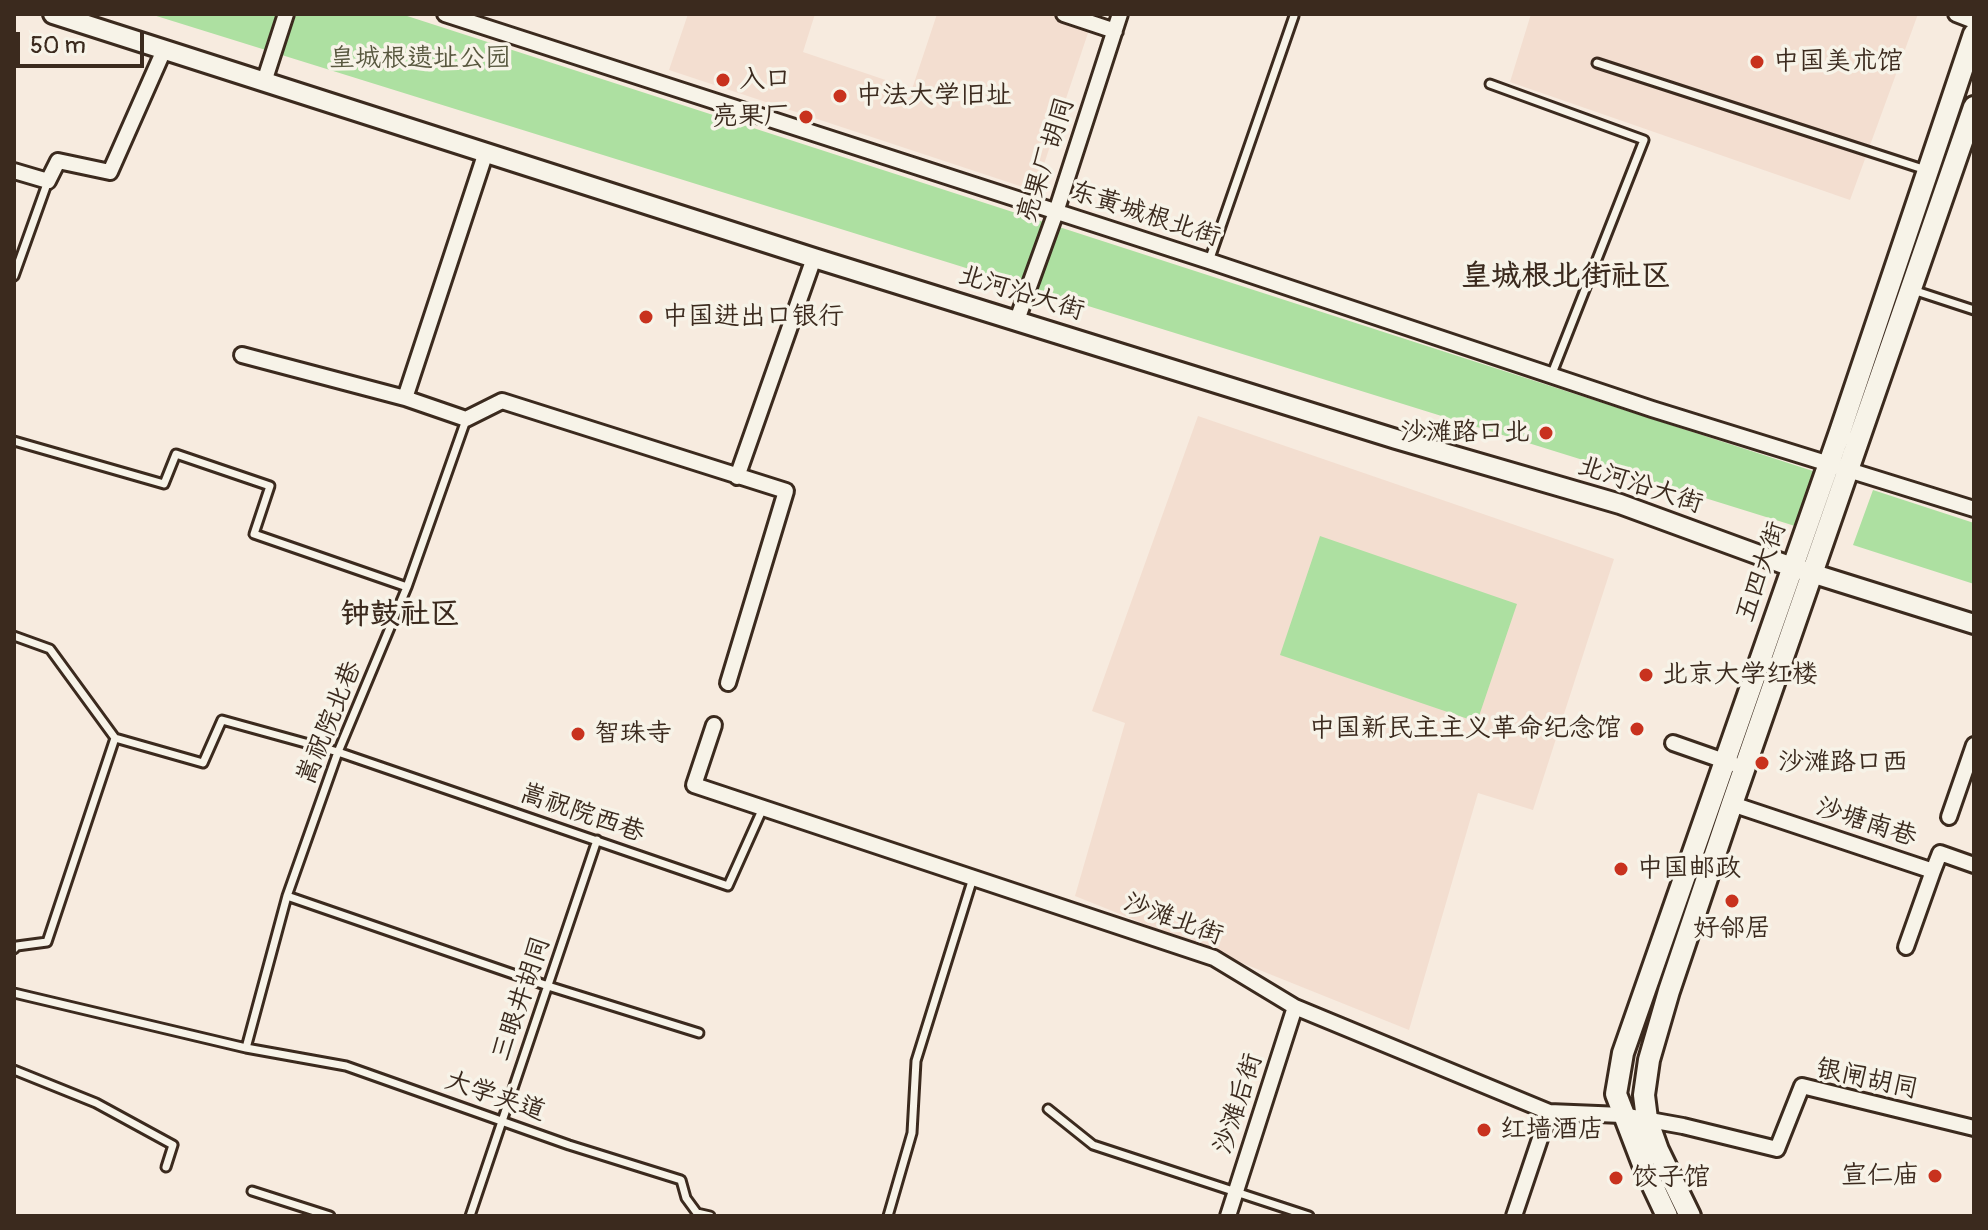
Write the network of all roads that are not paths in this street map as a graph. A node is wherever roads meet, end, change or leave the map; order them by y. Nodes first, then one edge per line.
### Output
1 (53, 14) edge
2 (286, 14) edge
3 (445, 14) edge
4 (1064, 14) edge
5 (1120, 14) edge
6 (1956, 14) edge
7 (1294, 16) edge
8 (1974, 21) edge
9 (1115, 31) junction
10 (1974, 34) edge
11 (164, 50) junction
12 (1597, 63) dead end
13 (264, 82) junction
14 (1490, 84) dead end
15 (1974, 107) edge
16 (486, 152) junction
17 (14, 171) edge
18 (1928, 171) junction
19 (48, 181) junction
20 (1056, 212) junction
21 (814, 258) junction
22 (1209, 261) junction
23 (14, 276) edge
24 (1911, 289) junction
25 (1974, 310) edge
26 (1017, 320) junction
27 (242, 355) dead end
28 (1551, 376) junction
29 (405, 398) junction
30 (466, 419) junction
31 (14, 441) edge
32 (1839, 465) junction
33 (737, 477) junction
34 (1974, 509) edge
35 (1792, 567) junction
36 (1813, 573) junction
37 (407, 587) junction
38 (1974, 624) edge
39 (14, 636) edge
40 (728, 683) dead end
41 (714, 725) dead end
42 (115, 738) junction
43 (1673, 743) dead end
44 (1974, 745) edge
45 (338, 752) junction
46 (1724, 761) junction
47 (1745, 768) junction
48 (1732, 804) junction
49 (764, 806) junction
50 (1949, 817) dead end
51 (597, 840) junction
52 (1974, 865) edge
53 (1933, 871) junction
54 (973, 877) junction
55 (287, 896) junction
56 (15, 947) edge
57 (1906, 947) dead end
58 (548, 986) junction
59 (14, 993) edge
60 (1295, 1007) junction
61 (699, 1033) dead end
62 (246, 1048) junction
63 (14, 1070) edge
64 (1048, 1109) dead end
65 (1549, 1112) junction
66 (1622, 1115) junction
67 (1647, 1119) junction
68 (501, 1121) junction
69 (1974, 1128) edge
70 (166, 1167) dead end
71 (1236, 1190) junction
72 (252, 1191) dead end
73 (330, 1216) edge
74 (470, 1216) edge
75 (710, 1216) edge
76 (888, 1216) edge
77 (1228, 1216) edge
78 (1309, 1216) edge
79 (1514, 1216) edge
80 (1667, 1216) edge
81 (1690, 1216) edge

1 - 11 main road, 北河沿大街
2 - 13 street
3 - 20 street, 东黄城根北街
4 - 9 street
5 - 9 street, 亮果厂胡同
6 - 8 street
7 - 22 lane
9 - 20 street, 亮果厂胡同
10 - 18 main road, 五四大街
11 - 13 main road, 北河沿大街
11 - 19 street
12 - 18 lane
13 - 16 main road, 北河沿大街
14 - 28 lane
15 - 24 main road, 五四大街
16 - 21 main road, 北河沿大街
16 - 29 street
17 - 19 street
18 - 32 main road, 五四大街
19 - 23 lane
20 - 22 street, 东黄城根北街
20 - 26 street, 亮果厂胡同
21 - 26 main road, 北河沿大街
21 - 33 street
22 - 28 street, 东黄城根北街
24 - 25 lane
24 - 32 main road, 五四大街
26 - 35 main road, 北河沿大街
27 - 29 street
28 - 32 street, 东黄城根北街
29 - 30 street
30 - 33 street
30 - 37 lane, 嵩祝院北巷
31 - 37 lane
32 - 34 street, 东黄城根北街
32 - 35 main road, 五四大街
32 - 36 main road, 五四大街
33 - 40 street
35 - 36 main road, 北河沿大街
35 - 46 main road, 五四大街
36 - 38 main road, 北河沿大街
36 - 47 main road, 五四大街
37 - 45 lane, 嵩祝院北巷
39 - 42 lane
41 - 49 street, 沙滩北街
42 - 45 lane, 嵩祝院西巷
42 - 56 lane
43 - 46 street
44 - 50 street
45 - 51 lane, 嵩祝院西巷
45 - 55 lane, 嵩祝院北巷
46 - 47 street
46 - 66 main road, 五四大街
47 - 48 main road, 五四大街
48 - 53 street, 沙塘南巷
48 - 67 main road, 五四大街
49 - 51 lane, 嵩祝院西巷
49 - 54 street, 沙滩北街
51 - 58 lane, 三眼井胡同
52 - 53 street, 沙塘南巷
53 - 57 street
54 - 60 street, 沙滩北街
54 - 76 lane
55 - 58 lane
55 - 62 lane, 嵩祝院北巷
58 - 61 lane
58 - 68 lane, 三眼井胡同
59 - 62 lane, 大学夹道
60 - 65 street, 沙滩北街
60 - 71 street, 沙滩后街
62 - 68 lane, 大学夹道
63 - 70 lane
64 - 71 lane
65 - 66 street, 沙滩北街
65 - 79 street
66 - 67 street, 沙滩北街
66 - 80 main road, 五四大街
67 - 69 street, 银闸胡同
67 - 81 main road, 五四大街
68 - 74 lane, 三眼井胡同
68 - 75 lane, 大学夹道
71 - 77 street, 沙滩后街
71 - 78 lane
72 - 73 lane

